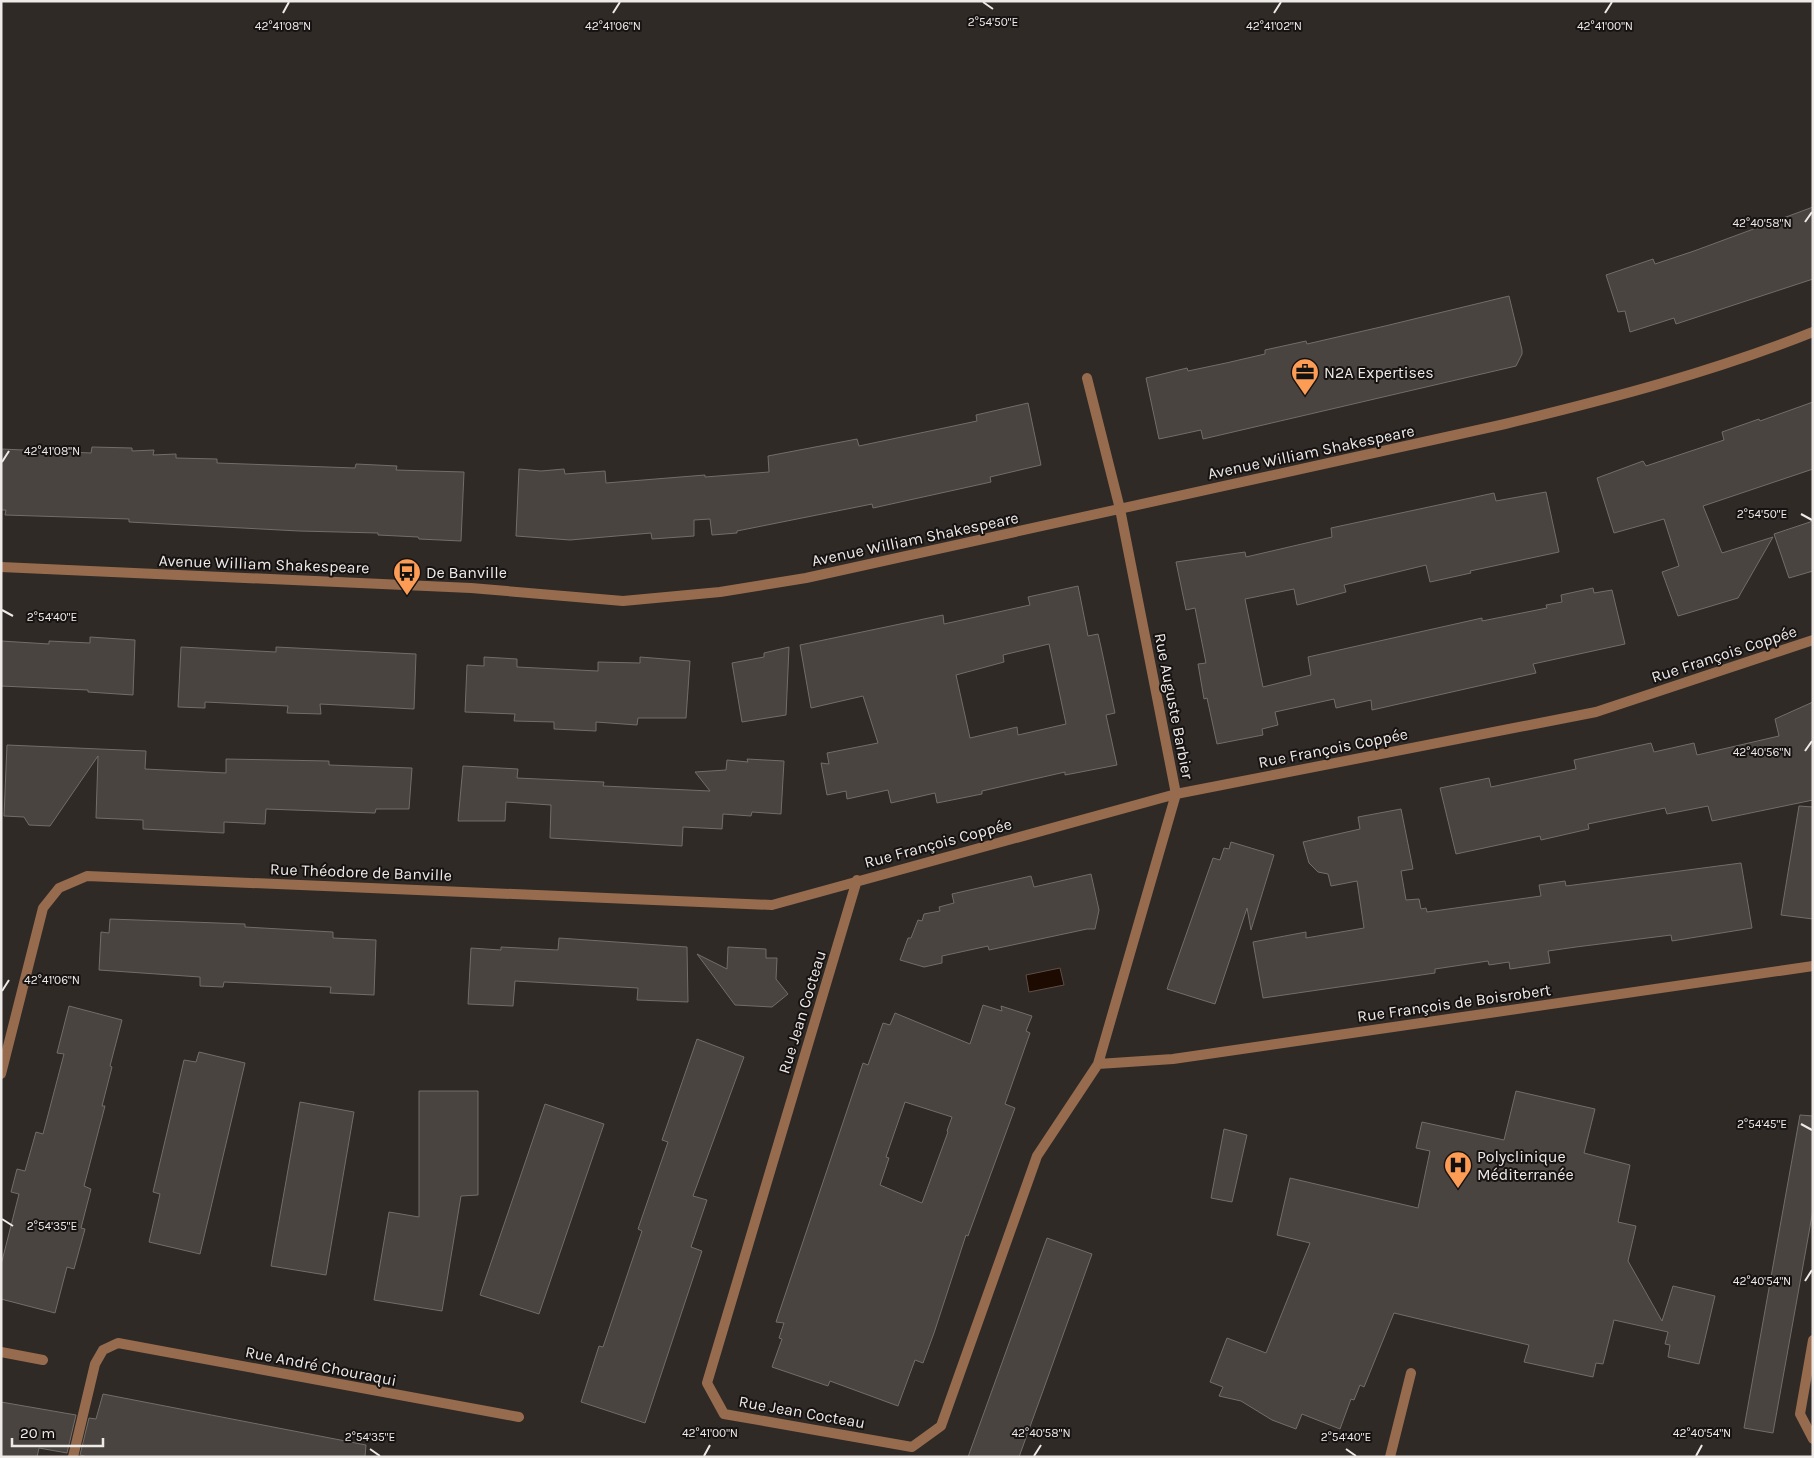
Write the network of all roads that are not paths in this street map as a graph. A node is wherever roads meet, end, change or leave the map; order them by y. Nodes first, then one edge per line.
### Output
1 (1813, 332) edge
2 (1088, 378) dead end
3 (1120, 509) junction
4 (1, 567) edge
5 (1813, 640) edge
6 (1176, 794) junction
7 (857, 880) junction
8 (1813, 966) edge
9 (1098, 1064) junction
10 (1, 1074) edge
11 (1813, 1340) edge
12 (1, 1352) edge
13 (43, 1360) dead end
14 (1411, 1373) dead end
15 (519, 1416) dead end
16 (1813, 1439) edge
17 (73, 1457) edge
18 (1390, 1457) edge

1 - 3 street, Avenue William Shakespeare
2 - 3 street, Rue Auguste Barbier
3 - 4 street, Avenue William Shakespeare
3 - 6 street, Rue Auguste Barbier
5 - 6 street, Rue François Coppée
6 - 7 street, Rue François Coppée
6 - 9 street, Rue Auguste Barbier
7 - 9 street, Rue Jean Cocteau
7 - 10 street, Rue Théodore de Banville
8 - 9 street, Rue François de Boisrobert
11 - 16 street
12 - 13 street
14 - 18 street
15 - 17 street, Rue André Chouraqui

